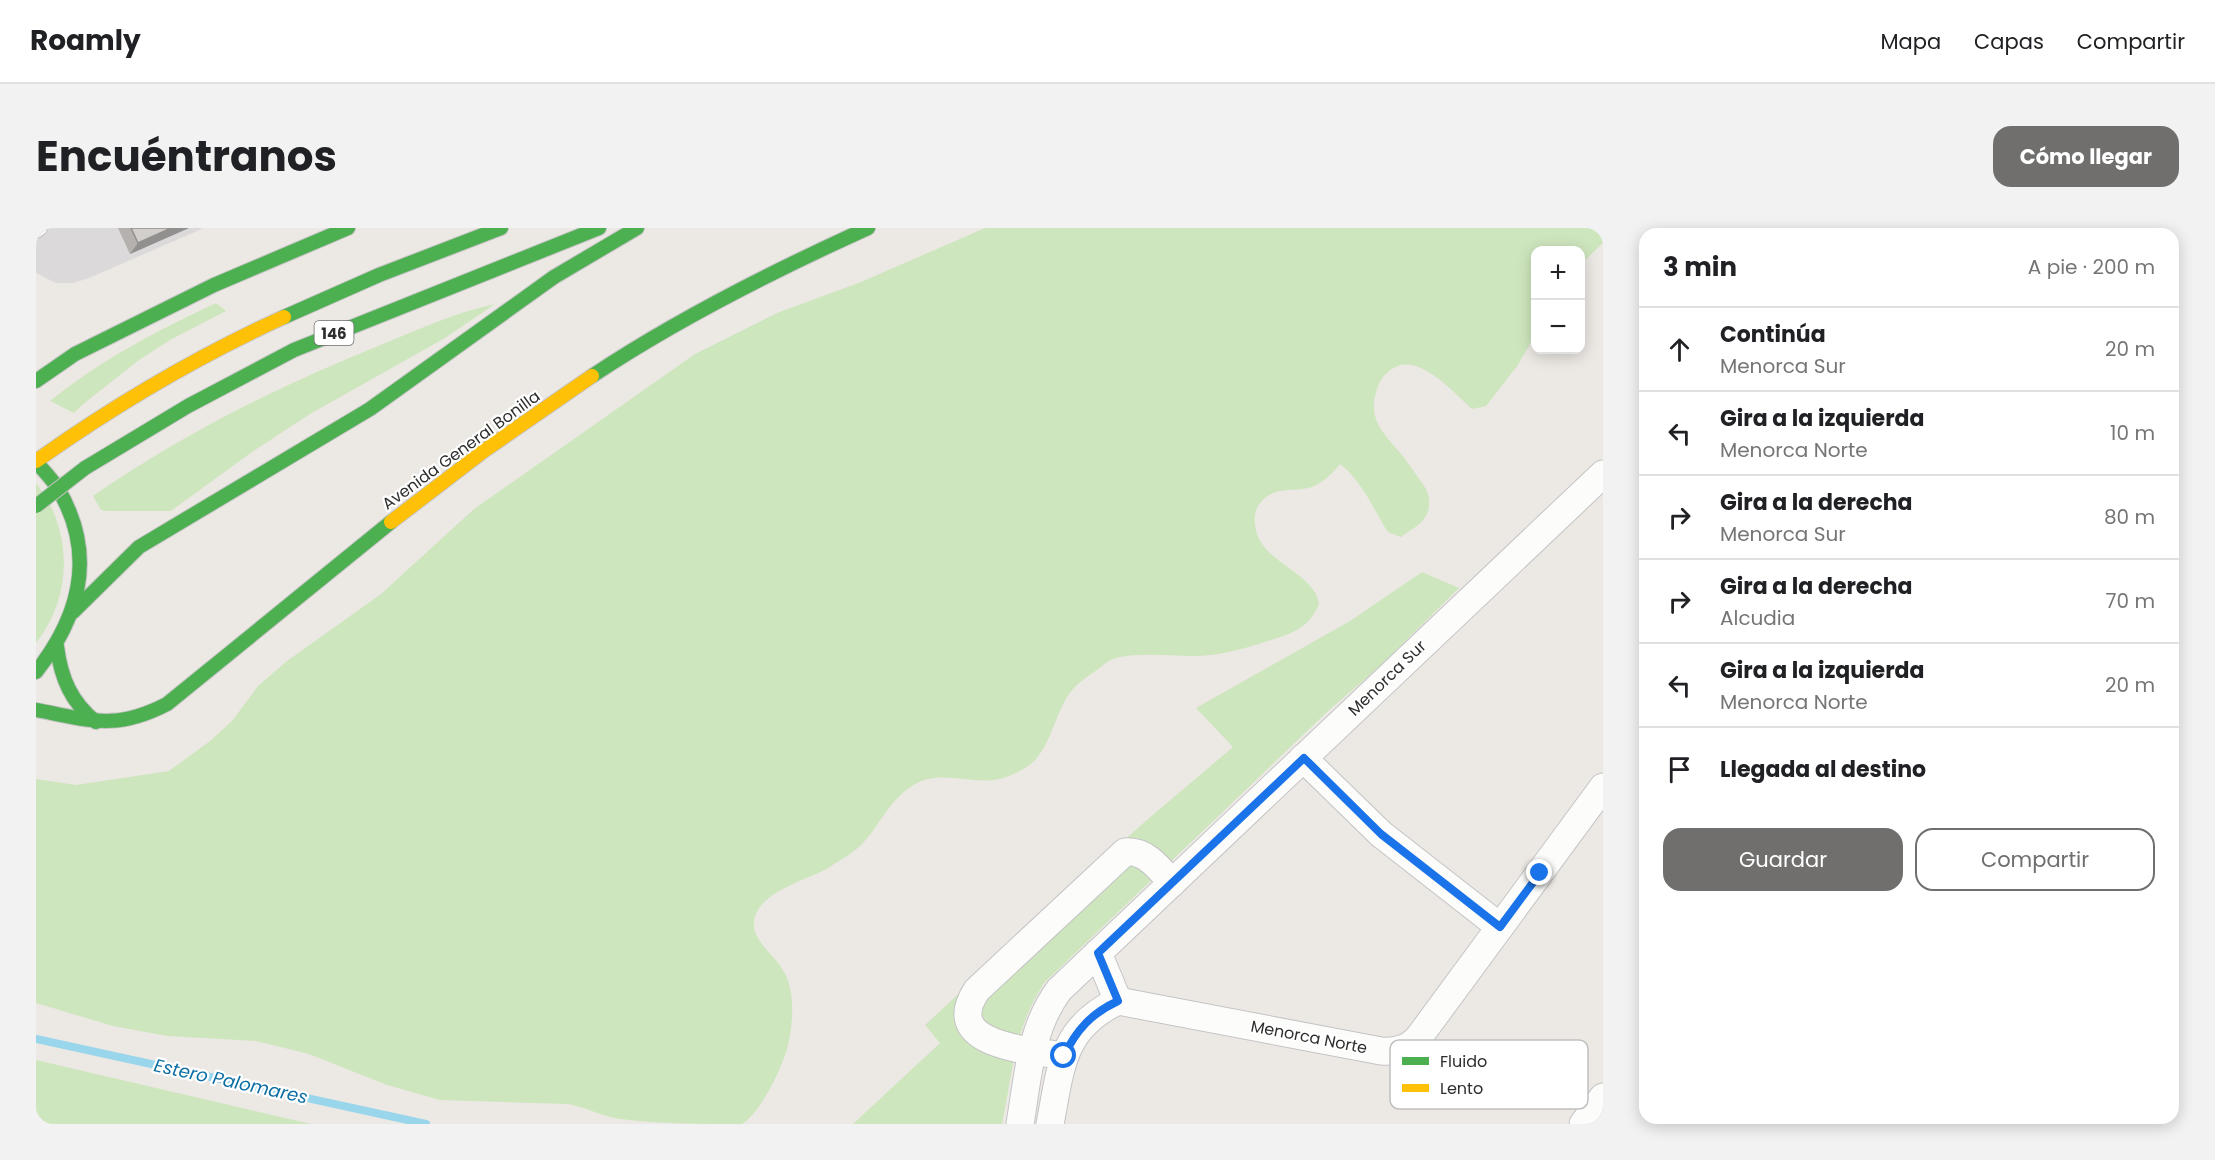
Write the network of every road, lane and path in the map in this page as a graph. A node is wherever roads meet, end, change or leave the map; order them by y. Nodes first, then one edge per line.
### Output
1 (40, 228) edge
2 (348, 228) edge
3 (501, 228) edge
4 (598, 228) edge
5 (637, 228) edge
6 (868, 228) edge
7 (36, 231) edge
8 (75, 354) junction
9 (36, 364) edge
10 (36, 381) edge
11 (38, 464) edge
12 (1603, 474) edge
13 (36, 506) edge
14 (73, 612) junction
15 (57, 646) junction
16 (36, 672) edge
17 (36, 710) edge
18 (96, 722) junction
19 (1304, 758) junction
20 (1603, 787) edge
21 (1172, 883) junction
22 (1500, 927) junction
23 (1098, 953) junction
24 (1118, 1001) junction
25 (1416, 1040) edge
26 (1032, 1051) junction
27 (1390, 1051) edge
28 (1064, 1056) junction
29 (1603, 1097) edge
30 (1020, 1124) edge
31 (1050, 1124) edge
32 (1583, 1124) edge

1 - 7 lane
2 - 8 main road
3 - 11 main road, 146
4 - 13 main road, 146, bridge
5 - 14 main road
6 - 18 main road, Avenida General Bonilla
8 - 9 main road
8 - 10 main road
11 - 14 main road
12 - 19 street, Menorca Sur
14 - 15 main road
15 - 16 main road
15 - 18 main road
17 - 18 main road, Avenida General Bonilla
19 - 21 street, Menorca Sur
19 - 22 street
20 - 22 street, Menorca Norte
21 - 23 street, Menorca Sur
21 - 26 street
22 - 25 street, Menorca Norte
23 - 24 street
23 - 26 street, Menorca Sur
24 - 27 street, Menorca Norte
24 - 28 street
26 - 28 street
26 - 30 street, Menorca Sur
28 - 31 street
29 - 32 street

